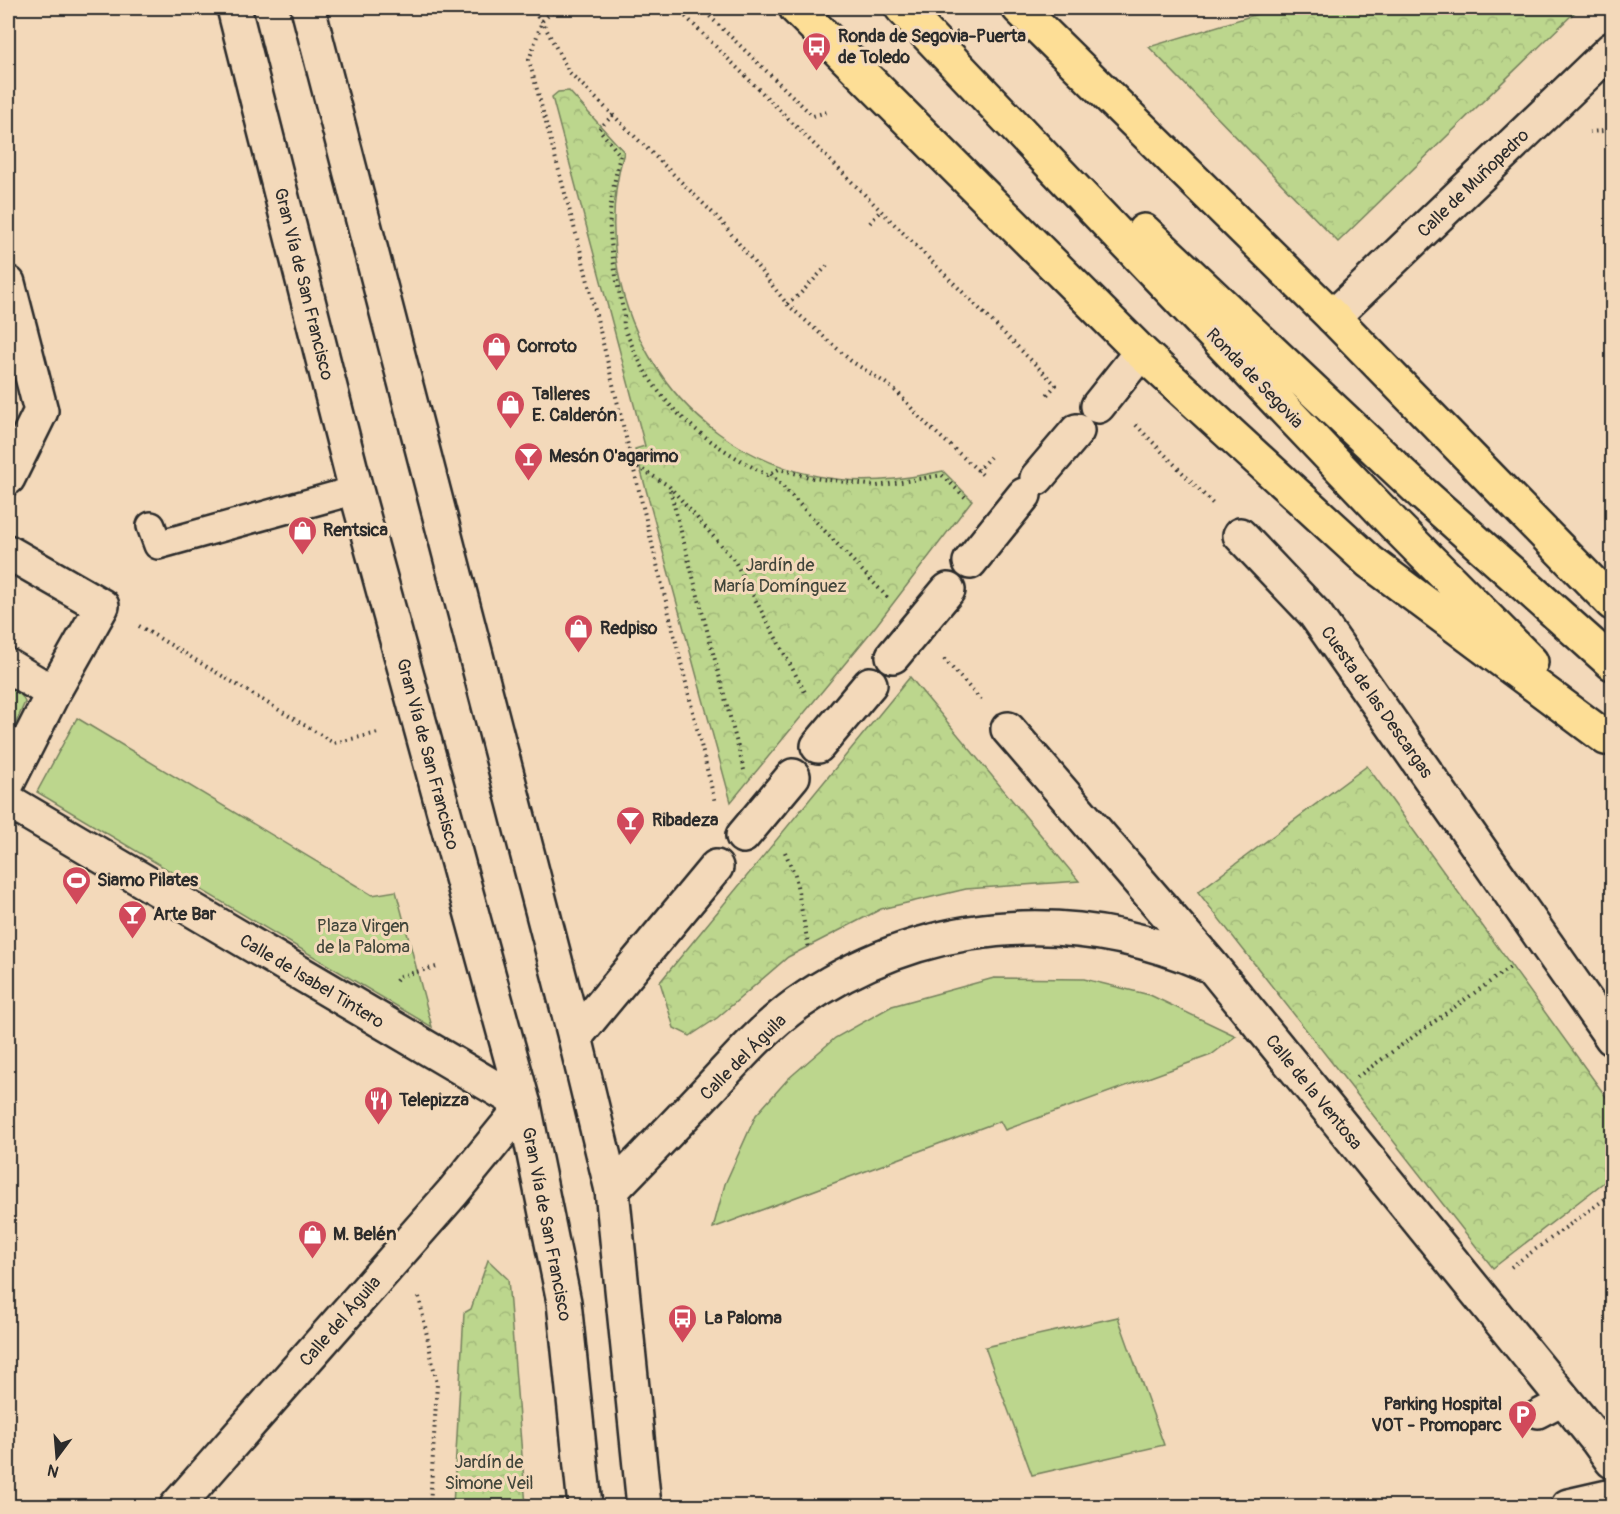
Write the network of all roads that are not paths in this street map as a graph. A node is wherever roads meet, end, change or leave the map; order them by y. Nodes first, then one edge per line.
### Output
1 (234, 8) edge
2 (308, 8) edge
3 (796, 8) edge
4 (904, 8) edge
5 (1019, 8) edge
6 (1612, 49) edge
7 (8, 283) edge
8 (1333, 317) junction
9 (1141, 352) junction
10 (1102, 401) road end
11 (1077, 431) dead end
12 (8, 477) edge
13 (356, 490) junction
14 (152, 526) dead end
15 (1240, 535) road end
16 (8, 552) edge
17 (970, 562) dead end
18 (948, 590) dead end
19 (1612, 603) edge
20 (893, 656) dead end
21 (1612, 663) edge
22 (8, 666) edge
23 (870, 684) dead end
24 (53, 693) junction
25 (1008, 729) dead end
26 (823, 740) road end
27 (1609, 741) edge
28 (793, 776) dead end
29 (8, 782) edge
30 (8, 801) edge
31 (750, 827) road end
32 (716, 867) dead end
33 (1211, 966) junction
34 (575, 1037) junction
35 (1612, 1038) edge
36 (524, 1105) junction
37 (612, 1190) junction
38 (1607, 1443) edge
39 (1612, 1496) edge
40 (177, 1506) edge
41 (585, 1506) edge
42 (644, 1506) edge
43 (1568, 1506) edge

1 - 13 street, Gran Vía de San Francisco
2 - 34 street
3 - 9 main road
4 - 21 main road, Ronda de Segovia
4 - 27 main road, Ronda de Segovia
5 - 8 main road
6 - 8 street, Calle de Muñopedro
7 - 12 street
8 - 19 main road
9 - 10 street
9 - 27 main road
11 - 17 street
13 - 14 lane
13 - 36 street, Gran Vía de San Francisco
15 - 35 street, Cuesta de las Descargas
16 - 24 street
18 - 20 street
22 - 24 street
23 - 26 street
24 - 29 street
25 - 33 street, Calle de la Ventosa
28 - 31 street
30 - 36 street, Calle de Isabel Tintero
32 - 34 street
33 - 37 street, Calle del Águila
33 - 38 street, Calle de la Ventosa
34 - 37 street
36 - 40 street, Calle del Águila
36 - 41 street, Gran Vía de San Francisco
37 - 42 street
39 - 43 street

